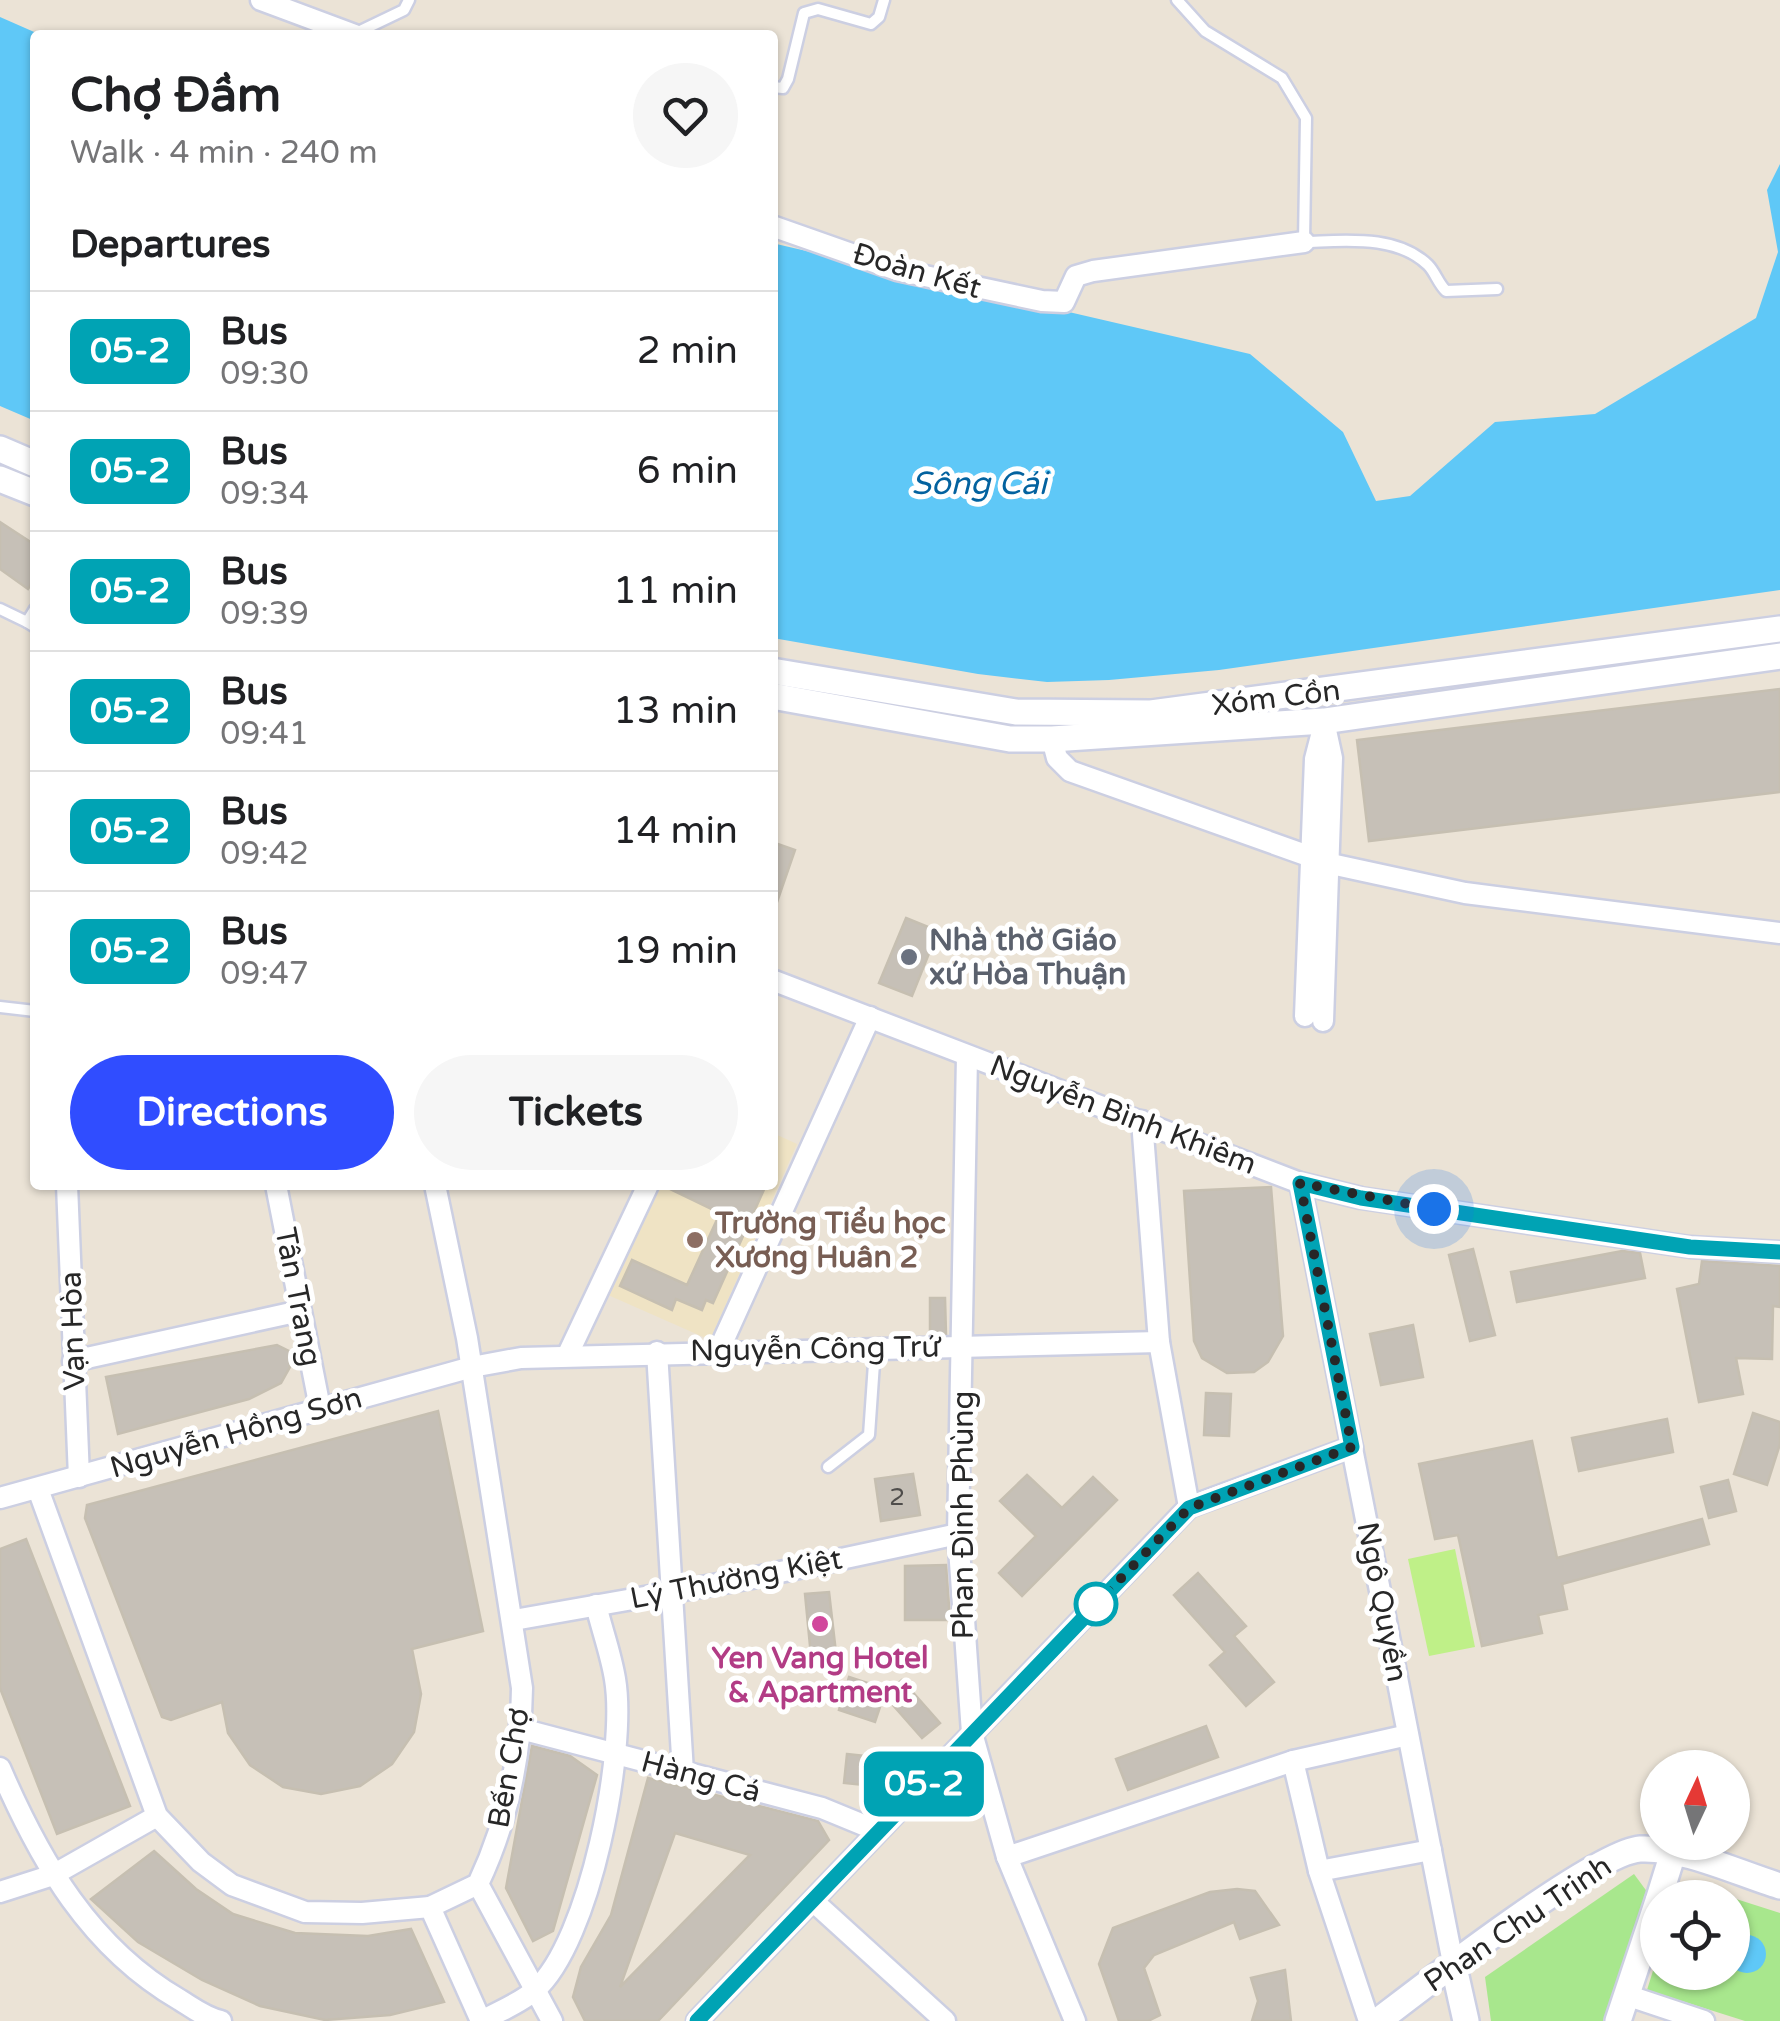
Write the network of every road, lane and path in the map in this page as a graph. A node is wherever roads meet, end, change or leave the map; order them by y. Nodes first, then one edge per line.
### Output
1 (261, 0) edge
2 (409, 0) edge
3 (884, 0) edge
4 (1177, 0) edge
5 (344, 30) edge
6 (363, 30) edge
7 (778, 88) edge
8 (778, 228) edge
9 (1304, 242) junction
10 (1497, 290) dead end
11 (0, 450) edge
12 (30, 462) edge
13 (0, 479) edge
14 (30, 491) edge
15 (0, 609) edge
16 (30, 624) edge
17 (1780, 630) edge
18 (1780, 656) edge
19 (778, 672) edge
20 (1322, 692) junction
21 (778, 697) edge
22 (1324, 721) junction
23 (1052, 739) junction
24 (1321, 862) junction
25 (1780, 933) edge
26 (778, 982) edge
27 (0, 1007) edge
28 (30, 1010) edge
29 (870, 1017) junction
30 (1314, 1019) dead end
31 (967, 1056) junction
32 (1142, 1121) junction
33 (1300, 1183) junction
34 (68, 1190) edge
35 (277, 1190) edge
36 (436, 1190) edge
37 (646, 1190) edge
38 (1780, 1252) edge
39 (300, 1311) junction
40 (1159, 1342) junction
41 (963, 1346) junction
42 (875, 1348) junction
43 (718, 1350) junction
44 (657, 1352) junction
45 (568, 1354) junction
46 (74, 1361) junction
47 (472, 1366) junction
48 (320, 1408) junction
49 (1352, 1447) junction
50 (828, 1467) dead end
51 (79, 1478) junction
52 (38, 1489) junction
53 (0, 1498) edge
54 (1189, 1508) junction
55 (958, 1534) junction
56 (672, 1592) junction
57 (596, 1605) junction
58 (514, 1620) junction
59 (521, 1729) junction
60 (972, 1733) junction
61 (1408, 1735) junction
62 (618, 1755) junction
63 (1294, 1761) junction
64 (0, 1768) edge
65 (683, 1772) junction
66 (157, 1816) junction
67 (878, 1832) junction
68 (1640, 1849) edge
69 (1431, 1850) junction
70 (1007, 1857) junction
71 (1696, 1860) edge
72 (1319, 1872) junction
73 (53, 1874) junction
74 (478, 1884) junction
75 (1780, 1886) edge
76 (0, 1892) edge
77 (813, 1901) junction
78 (430, 1907) junction
79 (1640, 1954) edge
80 (1453, 1963) junction
81 (535, 1990) junction
82 (1626, 1996) junction
83 (216, 2021) edge
84 (482, 2021) edge
85 (552, 2021) edge
86 (697, 2021) edge
87 (945, 2021) edge
88 (1075, 2021) edge
89 (1370, 2021) edge
90 (1378, 2021) edge
91 (1466, 2021) edge
92 (1618, 2021) edge
93 (1704, 2021) edge

1 - 5 street
2 - 6 lane
3 - 7 lane
4 - 9 lane
8 - 9 street, Đoàn Kết
9 - 10 lane
11 - 12 street
13 - 14 street
15 - 16 lane
17 - 20 street, Xóm Cồn
18 - 22 street, Xóm Cồn
19 - 20 street, Xóm Cồn
20 - 22 street
21 - 23 street, Xóm Cồn
22 - 23 street, Xóm Cồn
22 - 24 street
23 - 24 street
24 - 25 street
24 - 30 street
26 - 29 street, Nguyễn Bình Khiêm
27 - 28 lane
29 - 31 street, Nguyễn Bình Khiêm
29 - 43 street
31 - 32 street, Nguyễn Bình Khiêm
31 - 41 street, Phan Đình Phùng
32 - 33 street, Nguyễn Bình Khiêm
32 - 40 street
33 - 38 street, Nguyễn Bình Khiêm
33 - 49 street, Ngô Quyền
34 - 46 street, Vạn Hòa
35 - 39 street, Tân Trang
36 - 47 street, Bến Chợ
37 - 45 street
39 - 46 street
39 - 48 street, Tân Trang
40 - 41 street, Nguyễn Công Trứ
40 - 54 street
41 - 42 street, Nguyễn Công Trứ
41 - 55 street, Phan Đình Phùng
42 - 43 street, Nguyễn Công Trứ
42 - 50 lane
43 - 44 street, Nguyễn Công Trứ
44 - 45 street, Nguyễn Công Trứ
44 - 56 street
45 - 47 street, Nguyễn Công Trứ
46 - 51 street, Vạn Hòa
47 - 48 street, Nguyễn Hồng Sơn
47 - 58 street, Bến Chợ
48 - 51 street, Nguyễn Hồng Sơn
49 - 54 street
49 - 61 street, Ngô Quyền
51 - 52 street, Nguyễn Hồng Sơn
52 - 53 street, Nguyễn Hồng Sơn
52 - 66 street
54 - 60 street
55 - 56 street, Lý Thường Kiệt
55 - 60 street, Phan Đình Phùng
56 - 57 street, Lý Thường Kiệt
56 - 65 street
57 - 58 street, Lý Thường Kiệt
57 - 62 street
58 - 59 street, Bến Chợ
59 - 62 street, Hàng Cá
59 - 74 street, Bến Chợ
60 - 67 street
60 - 70 street, Phan Đình Phùng
61 - 63 street
61 - 69 street, Ngô Quyền
62 - 65 street, Hàng Cá
62 - 81 street
63 - 70 street
63 - 72 street
64 - 73 street
65 - 67 street, Hàng Cá
66 - 73 street
66 - 78 street
67 - 77 street
68 - 80 street, Phan Chu Trinh
69 - 72 street
69 - 80 street, Ngô Quyền
70 - 88 street, Phan Đình Phùng
71 - 75 street, Phan Chu Trinh
72 - 89 street
73 - 76 street
73 - 83 street
74 - 78 street
74 - 81 street
77 - 86 street
77 - 87 street
78 - 84 street
79 - 82 street
80 - 90 street, Phan Chu Trinh
80 - 91 street, Ngô Quyền
81 - 84 street
81 - 85 street
82 - 92 street
82 - 93 street

